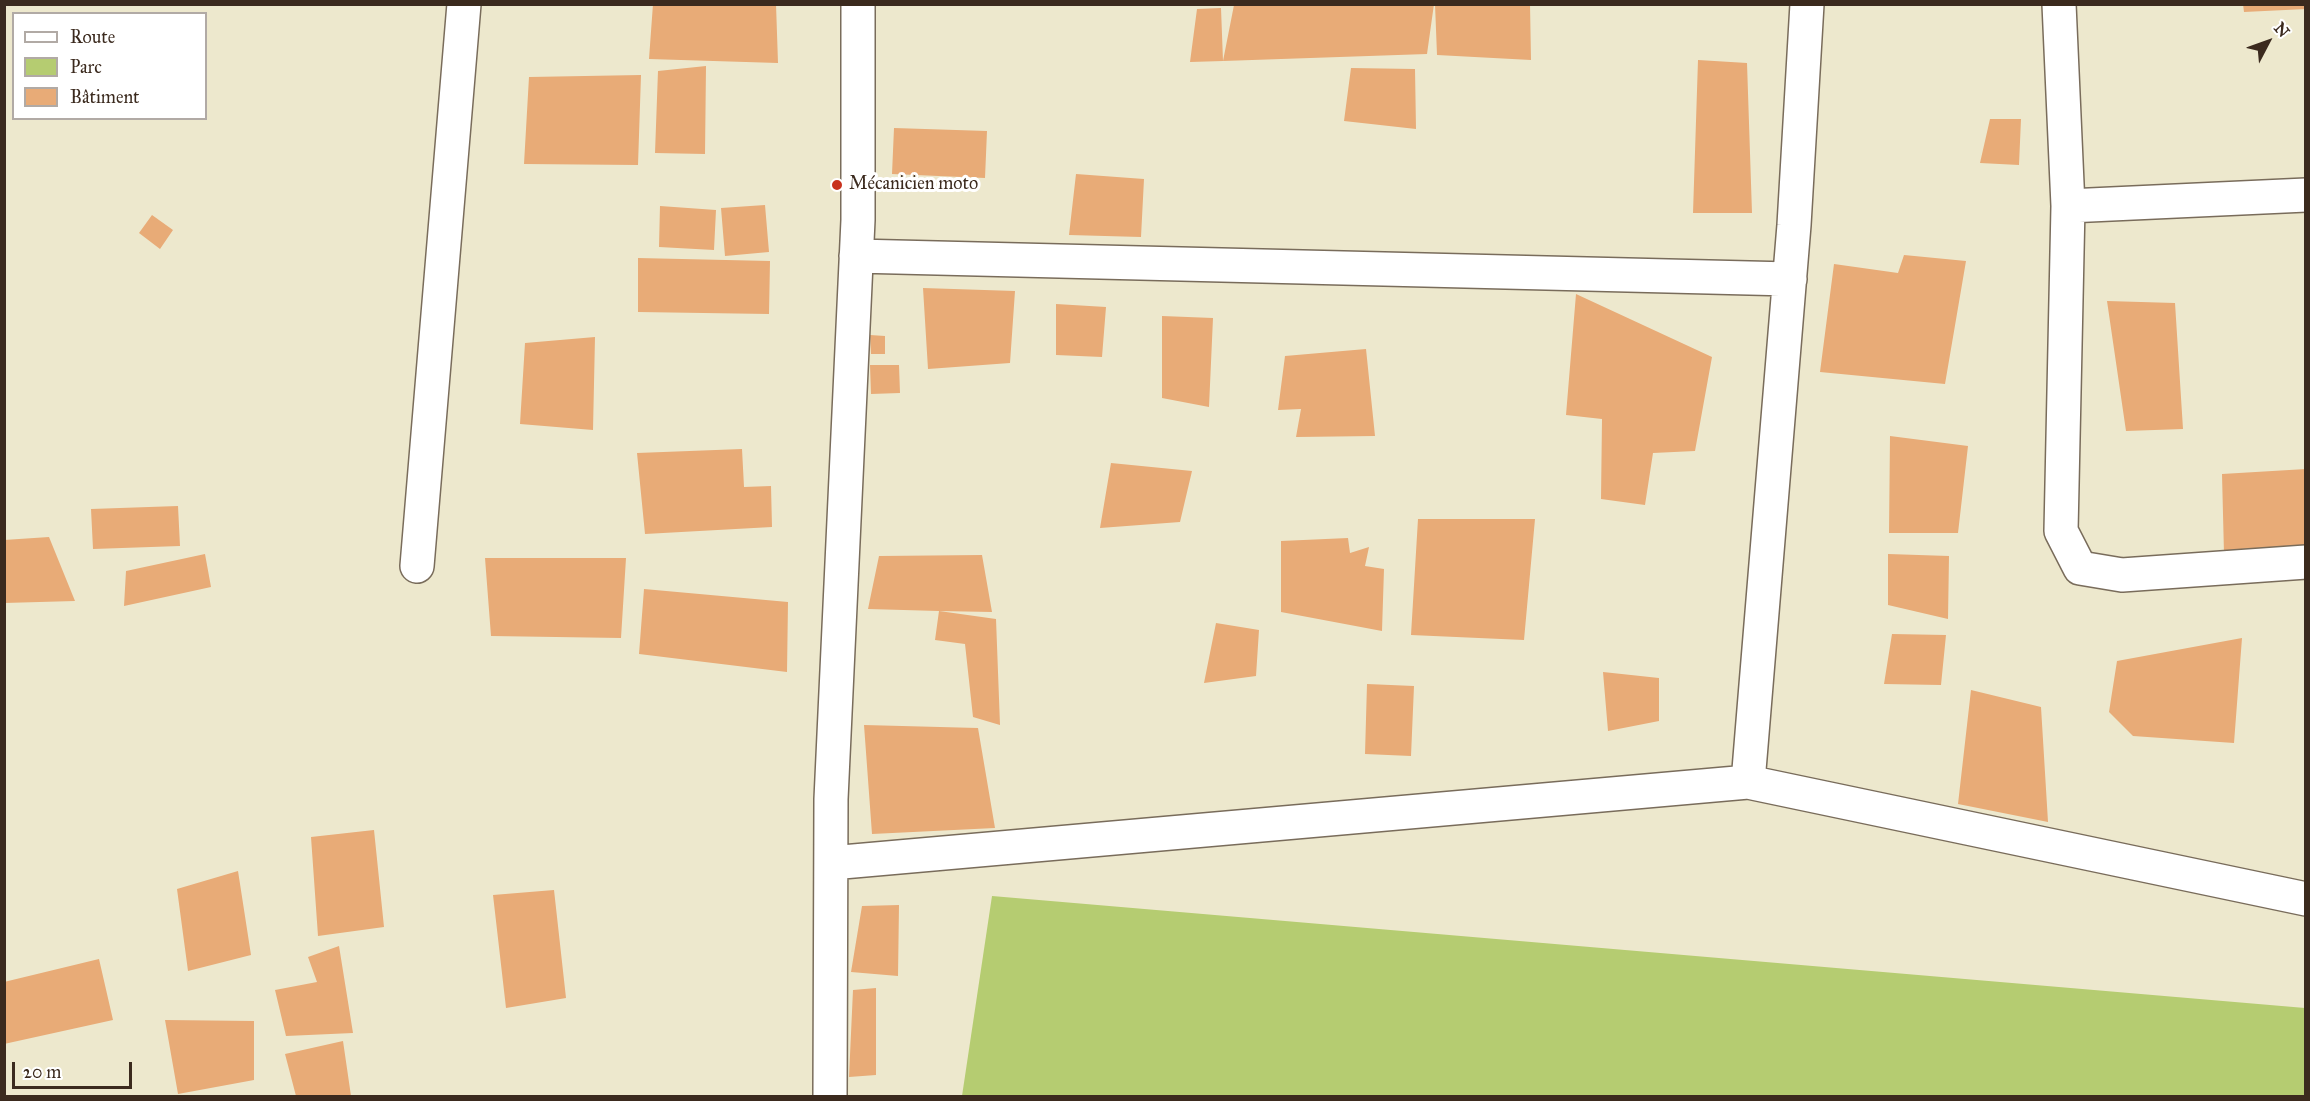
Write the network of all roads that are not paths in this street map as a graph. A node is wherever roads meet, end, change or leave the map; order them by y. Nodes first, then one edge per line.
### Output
1 (464, 4) edge
2 (858, 4) edge
3 (1807, 4) edge
4 (2059, 4) edge
5 (2306, 195) edge
6 (2068, 206) junction
7 (856, 256) junction
8 (1790, 279) junction
9 (2306, 562) edge
10 (417, 566) dead end
11 (1748, 782) junction
12 (831, 863) junction
13 (2306, 899) edge
14 (825, 1096) edge

1 - 10 street
2 - 7 street
3 - 8 street
4 - 6 street
5 - 6 street
6 - 9 street
7 - 8 street
7 - 12 street
8 - 11 street
11 - 12 street
11 - 13 street
12 - 14 street

